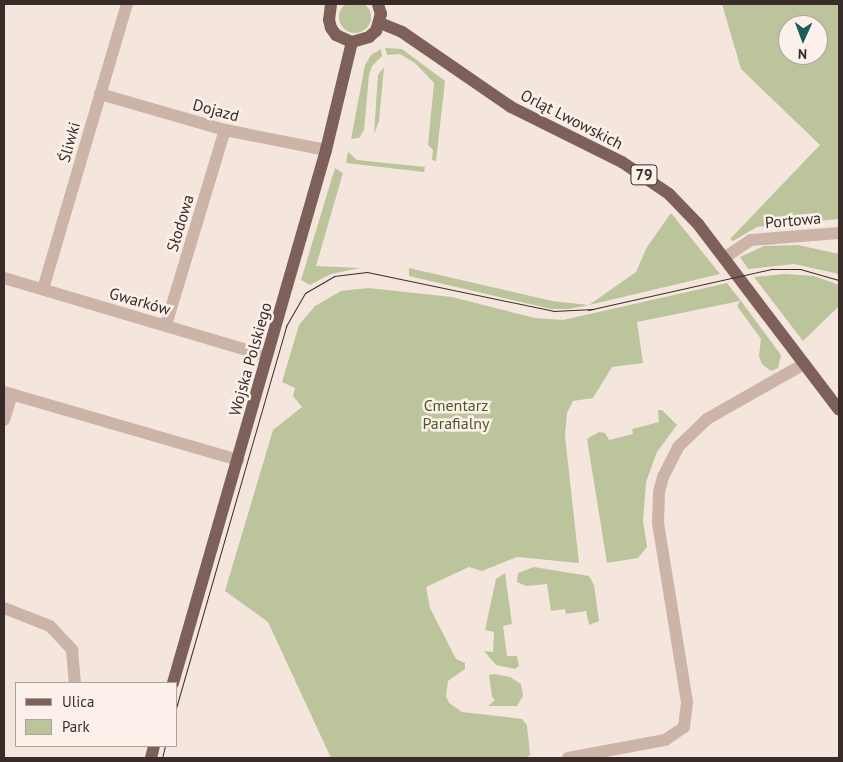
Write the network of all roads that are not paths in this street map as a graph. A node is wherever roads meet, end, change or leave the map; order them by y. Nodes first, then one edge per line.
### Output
1 (127, 4) edge
2 (331, 4) edge
3 (378, 4) edge
4 (380, 23) junction
5 (352, 42) junction
6 (100, 94) junction
7 (225, 130) junction
8 (326, 150) junction
9 (839, 233) edge
10 (724, 258) junction
11 (4, 278) edge
12 (43, 289) junction
13 (166, 326) junction
14 (267, 356) junction
15 (804, 364) junction
16 (8, 393) edge
17 (839, 410) edge
18 (4, 420) edge
19 (238, 460) junction
20 (4, 608) edge
21 (75, 682) edge
22 (173, 682) edge
23 (568, 758) edge

1 - 6 street, Śliwki
2 - 5 main road
3 - 4 main road
4 - 5 main road
4 - 10 main road, Orląt Lwowskich / 79
5 - 8 main road, Wojska Polskiego
6 - 7 street, Dojazd
6 - 12 street, Śliwki
7 - 8 street, Dojazd
7 - 13 street, Słodowa
8 - 14 main road, Wojska Polskiego
9 - 10 street, Portowa
10 - 15 main road, Orląt Lwowskich / 79
11 - 12 street, Gwarków
12 - 13 street, Gwarków
13 - 14 street, Gwarków
14 - 19 main road, Wojska Polskiego
15 - 17 main road, Orląt Lwowskich / 79
15 - 23 street
16 - 18 street
16 - 19 street
19 - 22 main road, Wojska Polskiego
20 - 21 street

